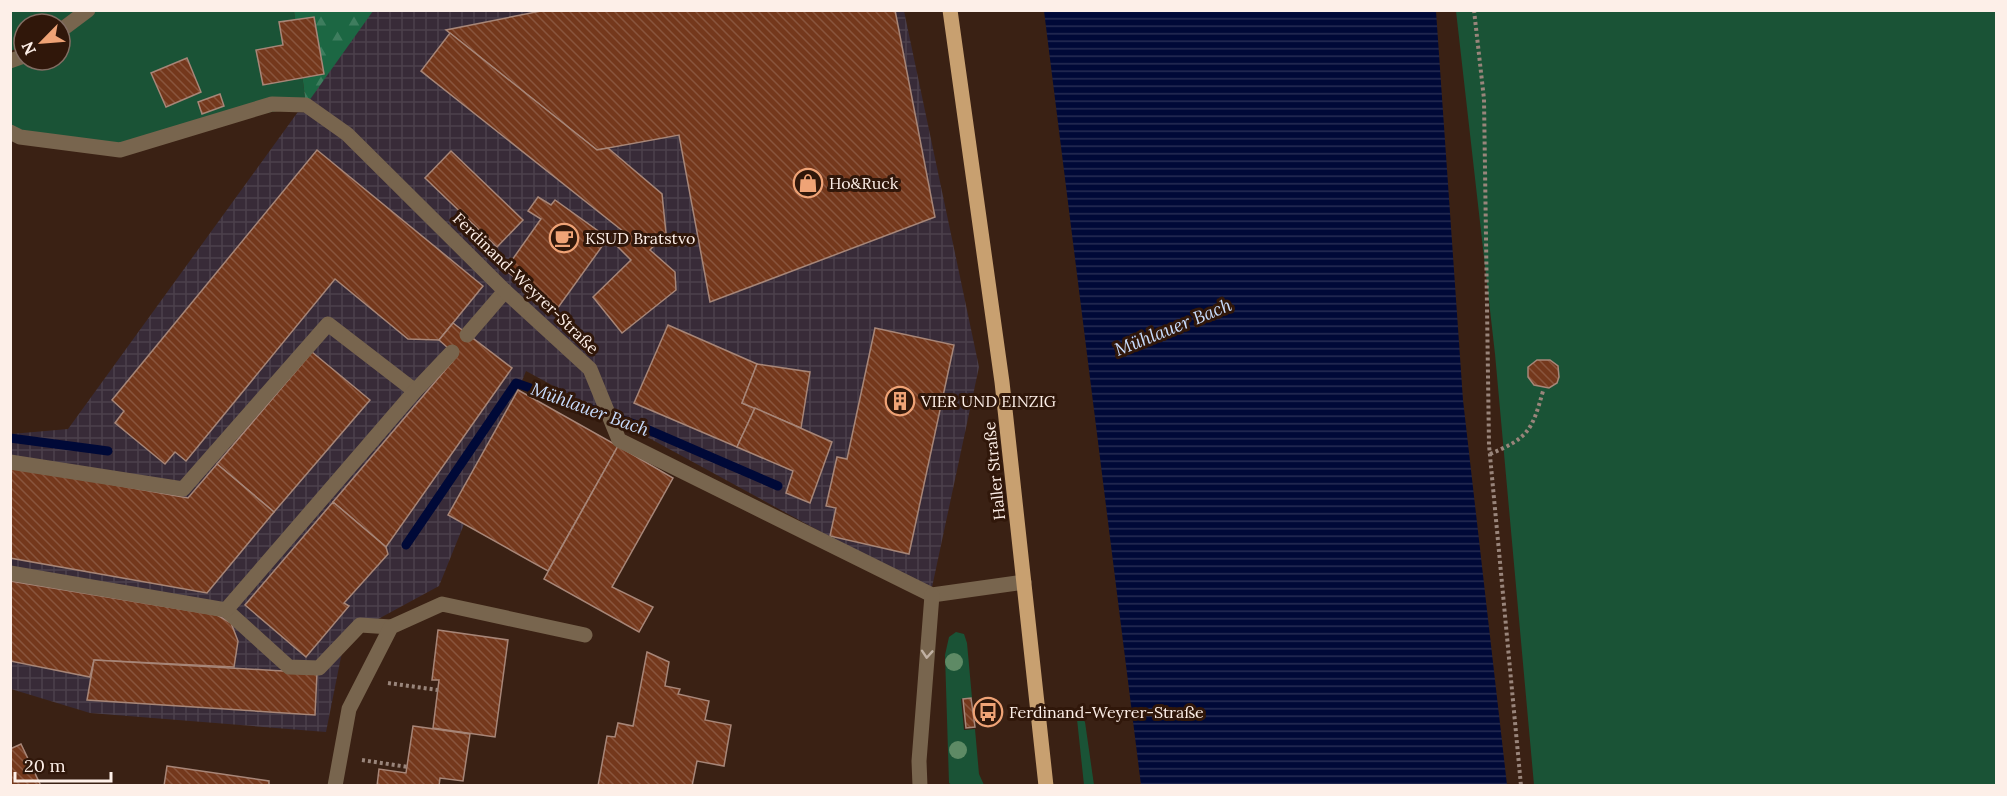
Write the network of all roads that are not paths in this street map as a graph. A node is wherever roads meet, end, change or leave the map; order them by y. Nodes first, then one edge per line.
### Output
1 (88, 10) edge
2 (950, 10) edge
3 (72, 22) edge
4 (10, 132) edge
5 (505, 291) junction
6 (467, 334) dead end
7 (452, 352) dead end
8 (415, 391) junction
9 (10, 462) edge
10 (10, 573) edge
11 (1024, 582) junction
12 (932, 596) junction
13 (226, 610) junction
14 (391, 627) junction
15 (585, 635) dead end
16 (335, 786) edge
17 (920, 786) edge
18 (1046, 786) edge

1 - 3 street
2 - 11 main road, Haller Straße
4 - 5 street, Ferdinand-Weyrer-Straße
5 - 6 street
5 - 12 street, Ferdinand-Weyrer-Straße
7 - 8 street
8 - 9 street
8 - 13 street
10 - 13 street
11 - 12 street
11 - 18 main road, Haller Straße
12 -> 17 street
13 - 14 street
14 - 15 street
14 - 16 street

